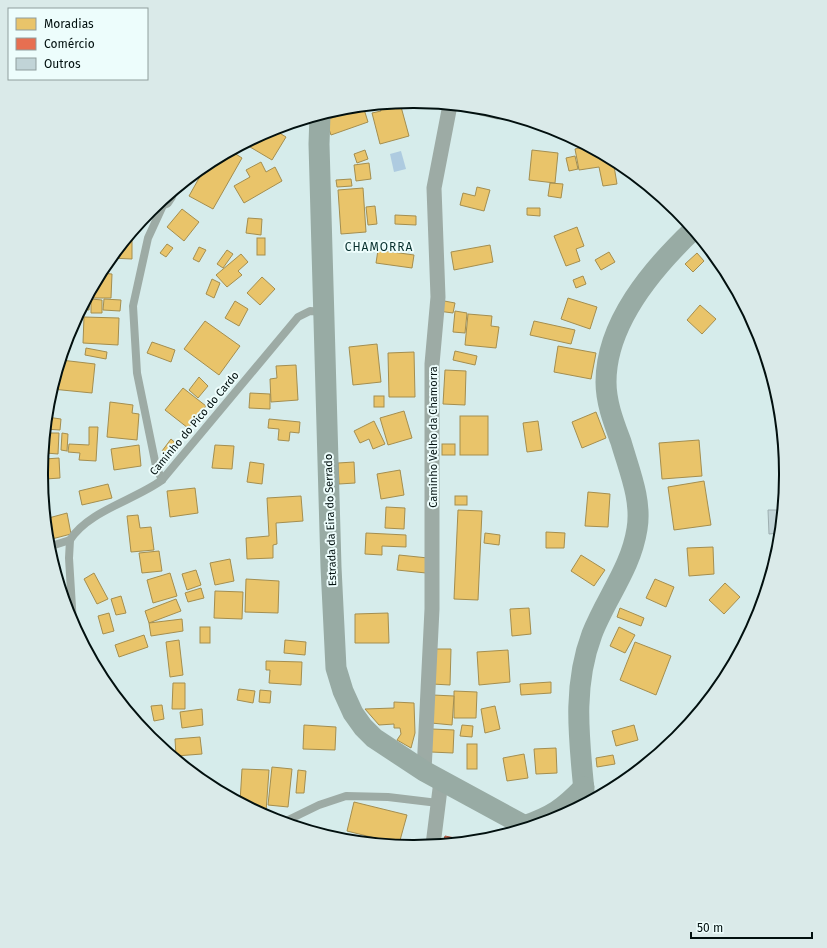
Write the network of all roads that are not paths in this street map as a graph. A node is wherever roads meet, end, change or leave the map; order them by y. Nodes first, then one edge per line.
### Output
1 (449, 110) edge
2 (320, 121) edge
3 (159, 212) edge
4 (689, 234) edge
5 (324, 312) junction
6 (162, 480) junction
7 (70, 540) junction
8 (55, 545) edge
9 (72, 603) edge
10 (432, 776) junction
11 (585, 795) edge
12 (438, 803) junction
13 (564, 807) edge
14 (291, 818) edge
15 (520, 823) edge
16 (434, 839) edge

1 - 10 street, Caminho Velho da Chamorra
2 - 5 main road, Estrada da Eira do Serrado
3 - 6 lane
4 - 11 main road
5 - 6 lane, Caminho do Pico do Cardo
5 - 10 main road, Estrada da Eira do Serrado
6 - 7 lane, Caminho do Pico do Cardo
7 - 8 lane
7 - 9 lane
10 - 12 street, Caminho Velho da Chamorra
10 - 15 main road, Estrada da Eira do Serrado
11 - 13 main road
12 - 14 lane
12 - 16 street, Caminho Velho da Chamorra

